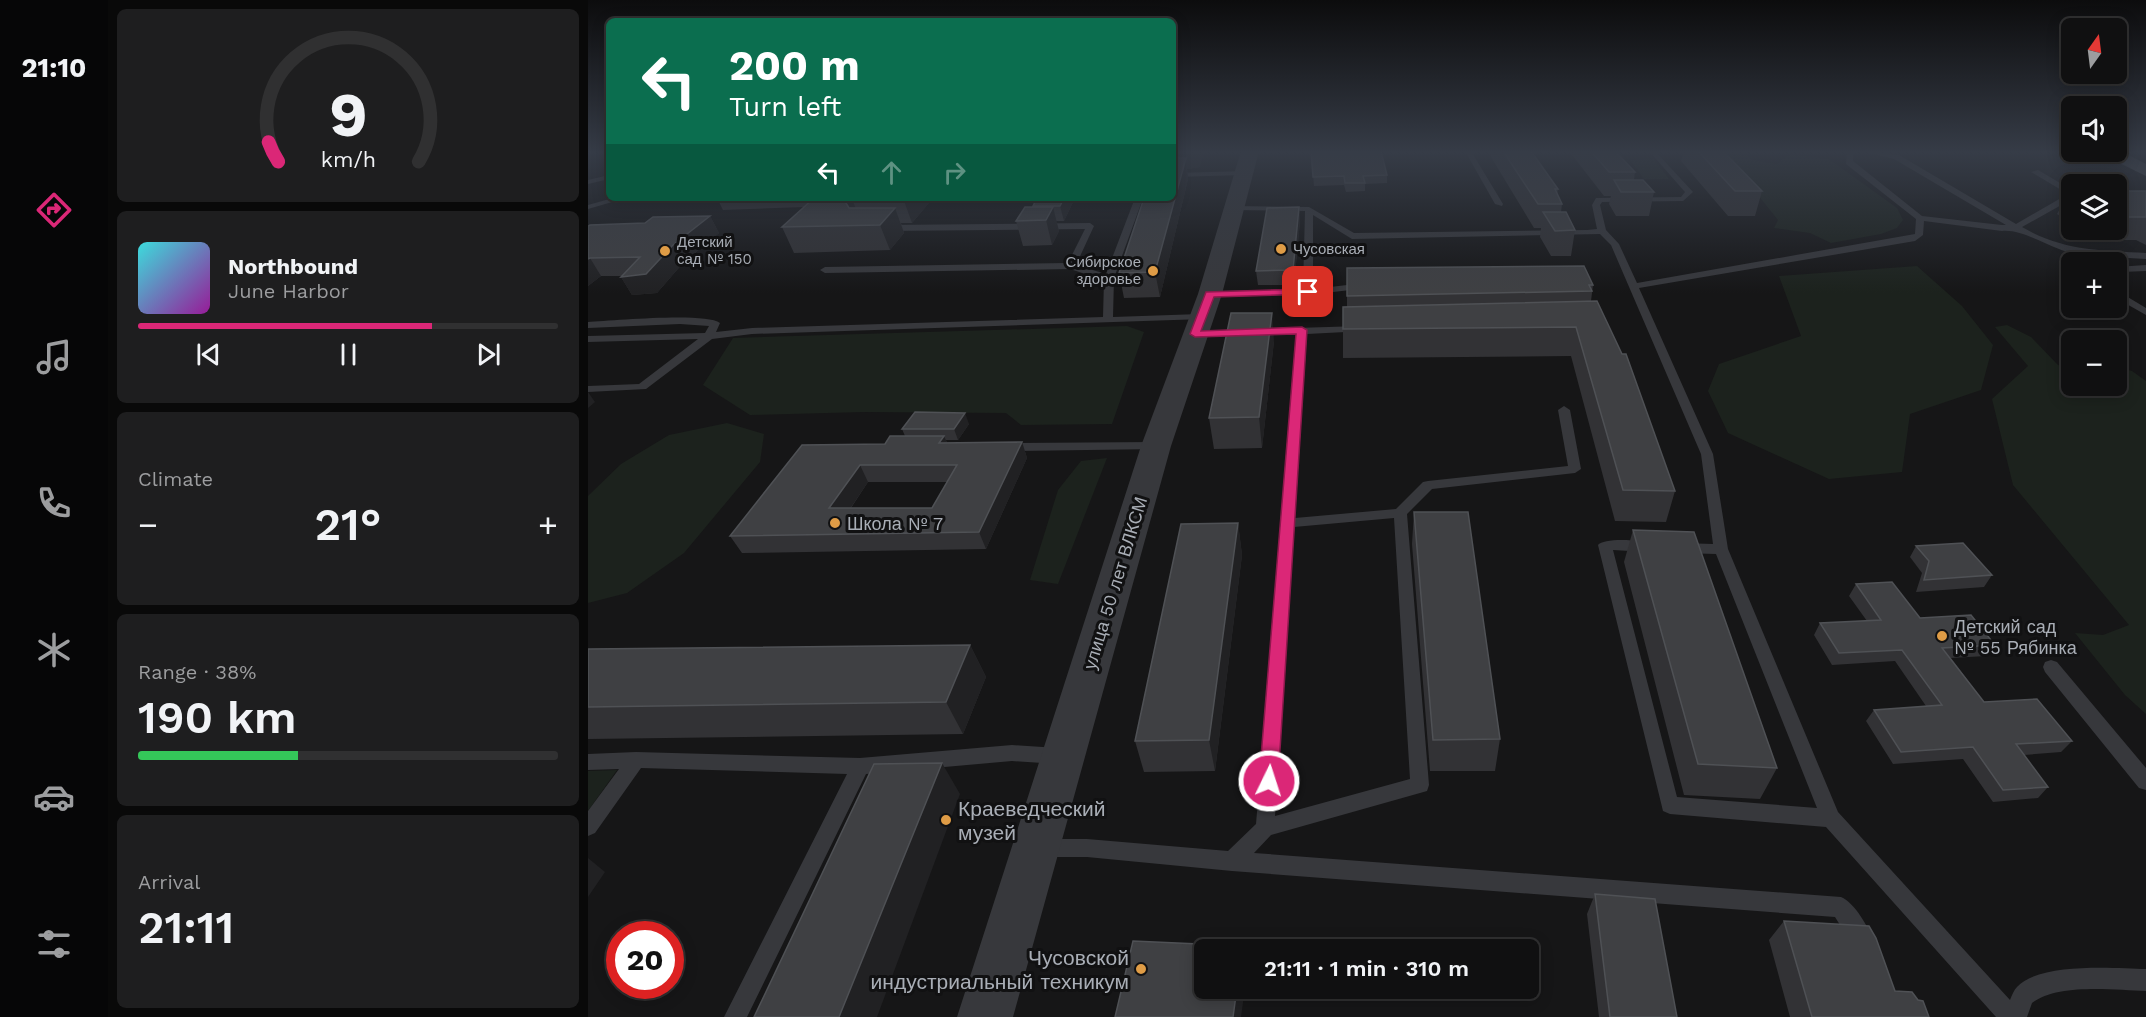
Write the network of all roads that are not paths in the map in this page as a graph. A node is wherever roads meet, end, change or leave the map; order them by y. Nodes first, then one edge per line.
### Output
1 (1236, 198) edge
2 (1496, 198) edge
3 (1683, 198) edge
4 (1895, 198) edge
5 (1967, 198) edge
6 (2061, 200) edge
7 (611, 201) edge
8 (1137, 201) edge
9 (1499, 204) dead end
10 (588, 207) edge
11 (1233, 208) junction
12 (1309, 209) junction
13 (1920, 218) junction
14 (2016, 227) junction
15 (873, 228) edge
16 (1602, 231) junction
17 (2146, 256) edge
18 (1071, 266) junction
19 (2146, 268) edge
20 (2127, 269) edge
21 (825, 270) dead end
22 (1109, 278) junction
23 (1375, 286) edge
24 (1633, 286) junction
25 (1308, 292) junction
26 (2127, 300) edge
27 (2146, 312) edge
28 (1202, 315) junction
29 (1108, 320) junction
30 (588, 325) edge
31 (1371, 329) edge
32 (1302, 330) junction
33 (710, 336) junction
34 (588, 339) edge
35 (588, 389) edge
36 (1564, 410) dead end
37 (1156, 446) junction
38 (990, 447) edge
39 (1400, 513) junction
40 (1288, 523) junction
41 (1721, 549) junction
42 (2050, 667) dead end
43 (1064, 756) junction
44 (636, 760) junction
45 (588, 762) edge
46 (860, 766) junction
47 (2146, 782) edge
48 (1832, 818) junction
49 (588, 827) edge
50 (1265, 828) junction
51 (1038, 848) junction
52 (1232, 861) junction
53 (1873, 957) edge
54 (2146, 980) edge
55 (735, 1017) edge
56 (985, 1017) edge
57 (2013, 1017) edge

1 - 11 street, улица 50 лет ВЛКСМ
2 - 9 lane
3 - 16 lane
4 - 13 lane
5 - 14 lane
6 - 14 lane
7 - 10 lane
8 - 22 lane
11 - 12 lane
11 - 28 street, улица 50 лет ВЛКСМ
12 - 16 lane
12 - 25 lane
13 - 14 lane
13 - 24 lane
14 - 17 lane
15 - 18 lane
16 - 24 lane
18 - 21 lane
18 - 22 lane
19 - 20 lane
22 - 29 lane
23 - 25 lane
24 - 41 lane
25 - 28 lane
26 - 27 lane
28 - 29 lane
28 - 32 lane
28 - 37 street, улица 50 лет ВЛКСМ
29 - 33 lane
30 - 33 lane
31 - 32 lane
32 - 40 lane
33 - 34 lane
33 - 35 lane
36 - 39 lane
37 - 38 lane
37 - 43 street, улица 50 лет ВЛКСМ
39 - 40 lane
39 - 50 lane
40 - 50 lane
41 - 48 lane
41 - 48 lane
42 - 47 lane
43 - 46 lane
43 - 51 street, улица 50 лет ВЛКСМ
44 - 45 lane
44 - 46 lane
44 - 49 lane
46 - 55 lane
48 - 57 lane
50 - 52 lane
51 - 52 lane
51 - 56 street, улица 50 лет ВЛКСМ
52 - 53 lane
54 - 57 lane

